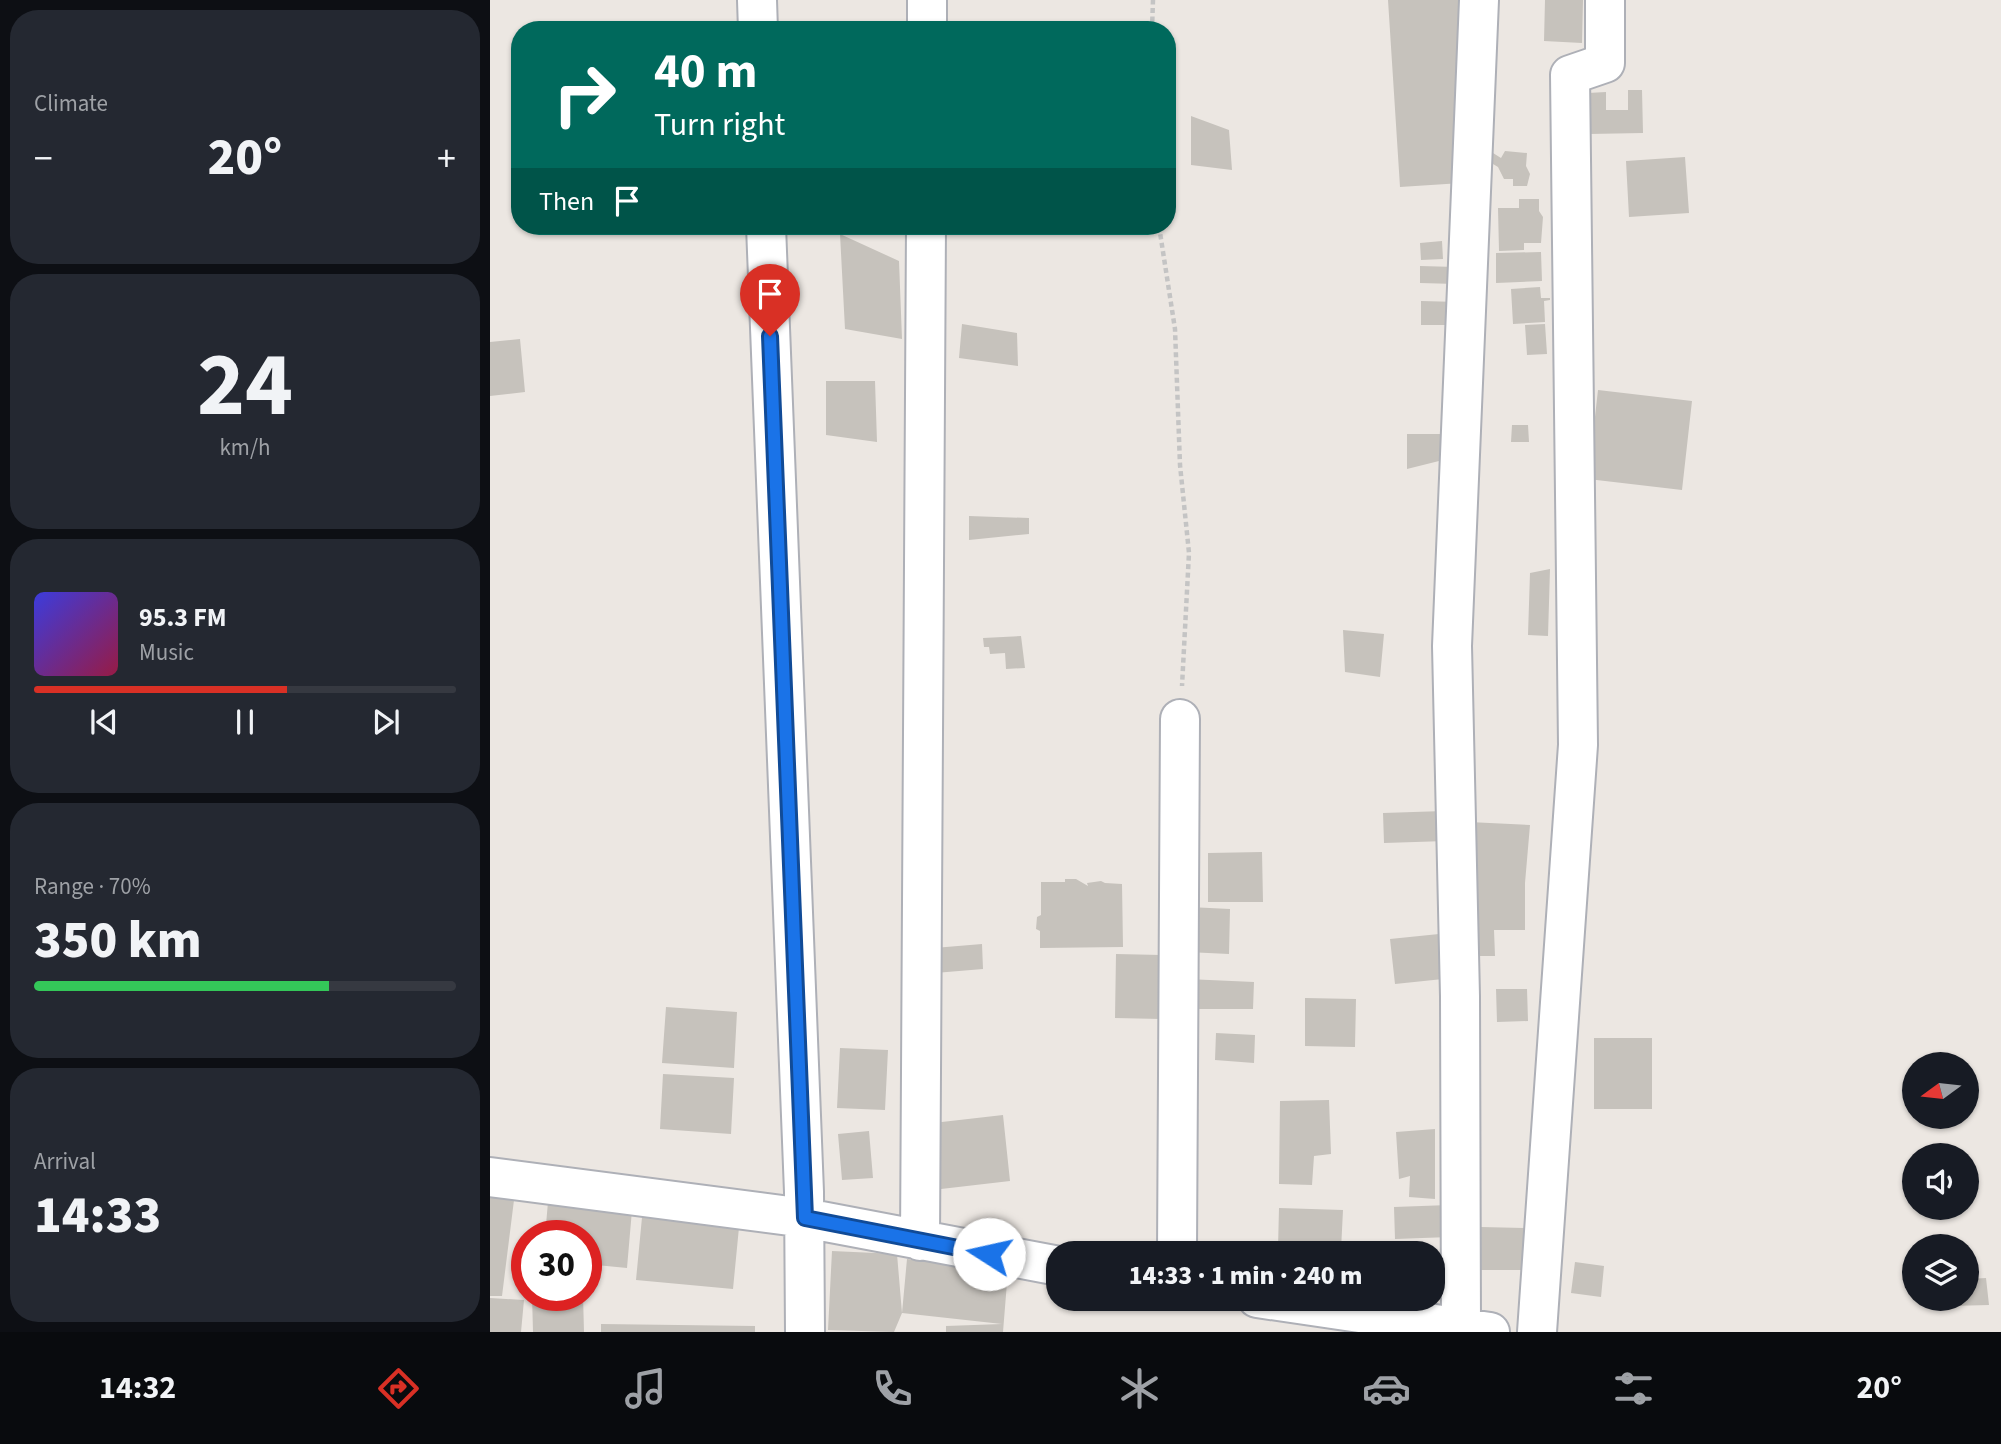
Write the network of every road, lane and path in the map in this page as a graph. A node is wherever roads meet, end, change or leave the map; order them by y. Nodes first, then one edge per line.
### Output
1 (757, 0) edge
2 (927, 0) edge
3 (1153, 0) edge
4 (1479, 0) edge
5 (1605, 0) edge
6 (758, 21) edge
7 (927, 21) edge
8 (1152, 21) edge
9 (766, 235) edge
10 (926, 235) edge
11 (1160, 235) edge
12 (1180, 719) joint
13 (490, 1177) edge
14 (805, 1218) junction
15 (920, 1241) junction
16 (1177, 1241) edge
17 (1046, 1264) edge
18 (1349, 1311) edge
19 (1476, 1329) edge
20 (806, 1332) edge
21 (1536, 1332) edge

1 - 6 street
2 - 7 street
3 - 8 path
4 - 19 street
5 - 21 street
9 - 14 street
10 - 15 street
11 - 12 path
12 - 16 street
13 - 14 street
14 - 15 street
14 - 20 street
15 - 17 street
18 - 19 street

